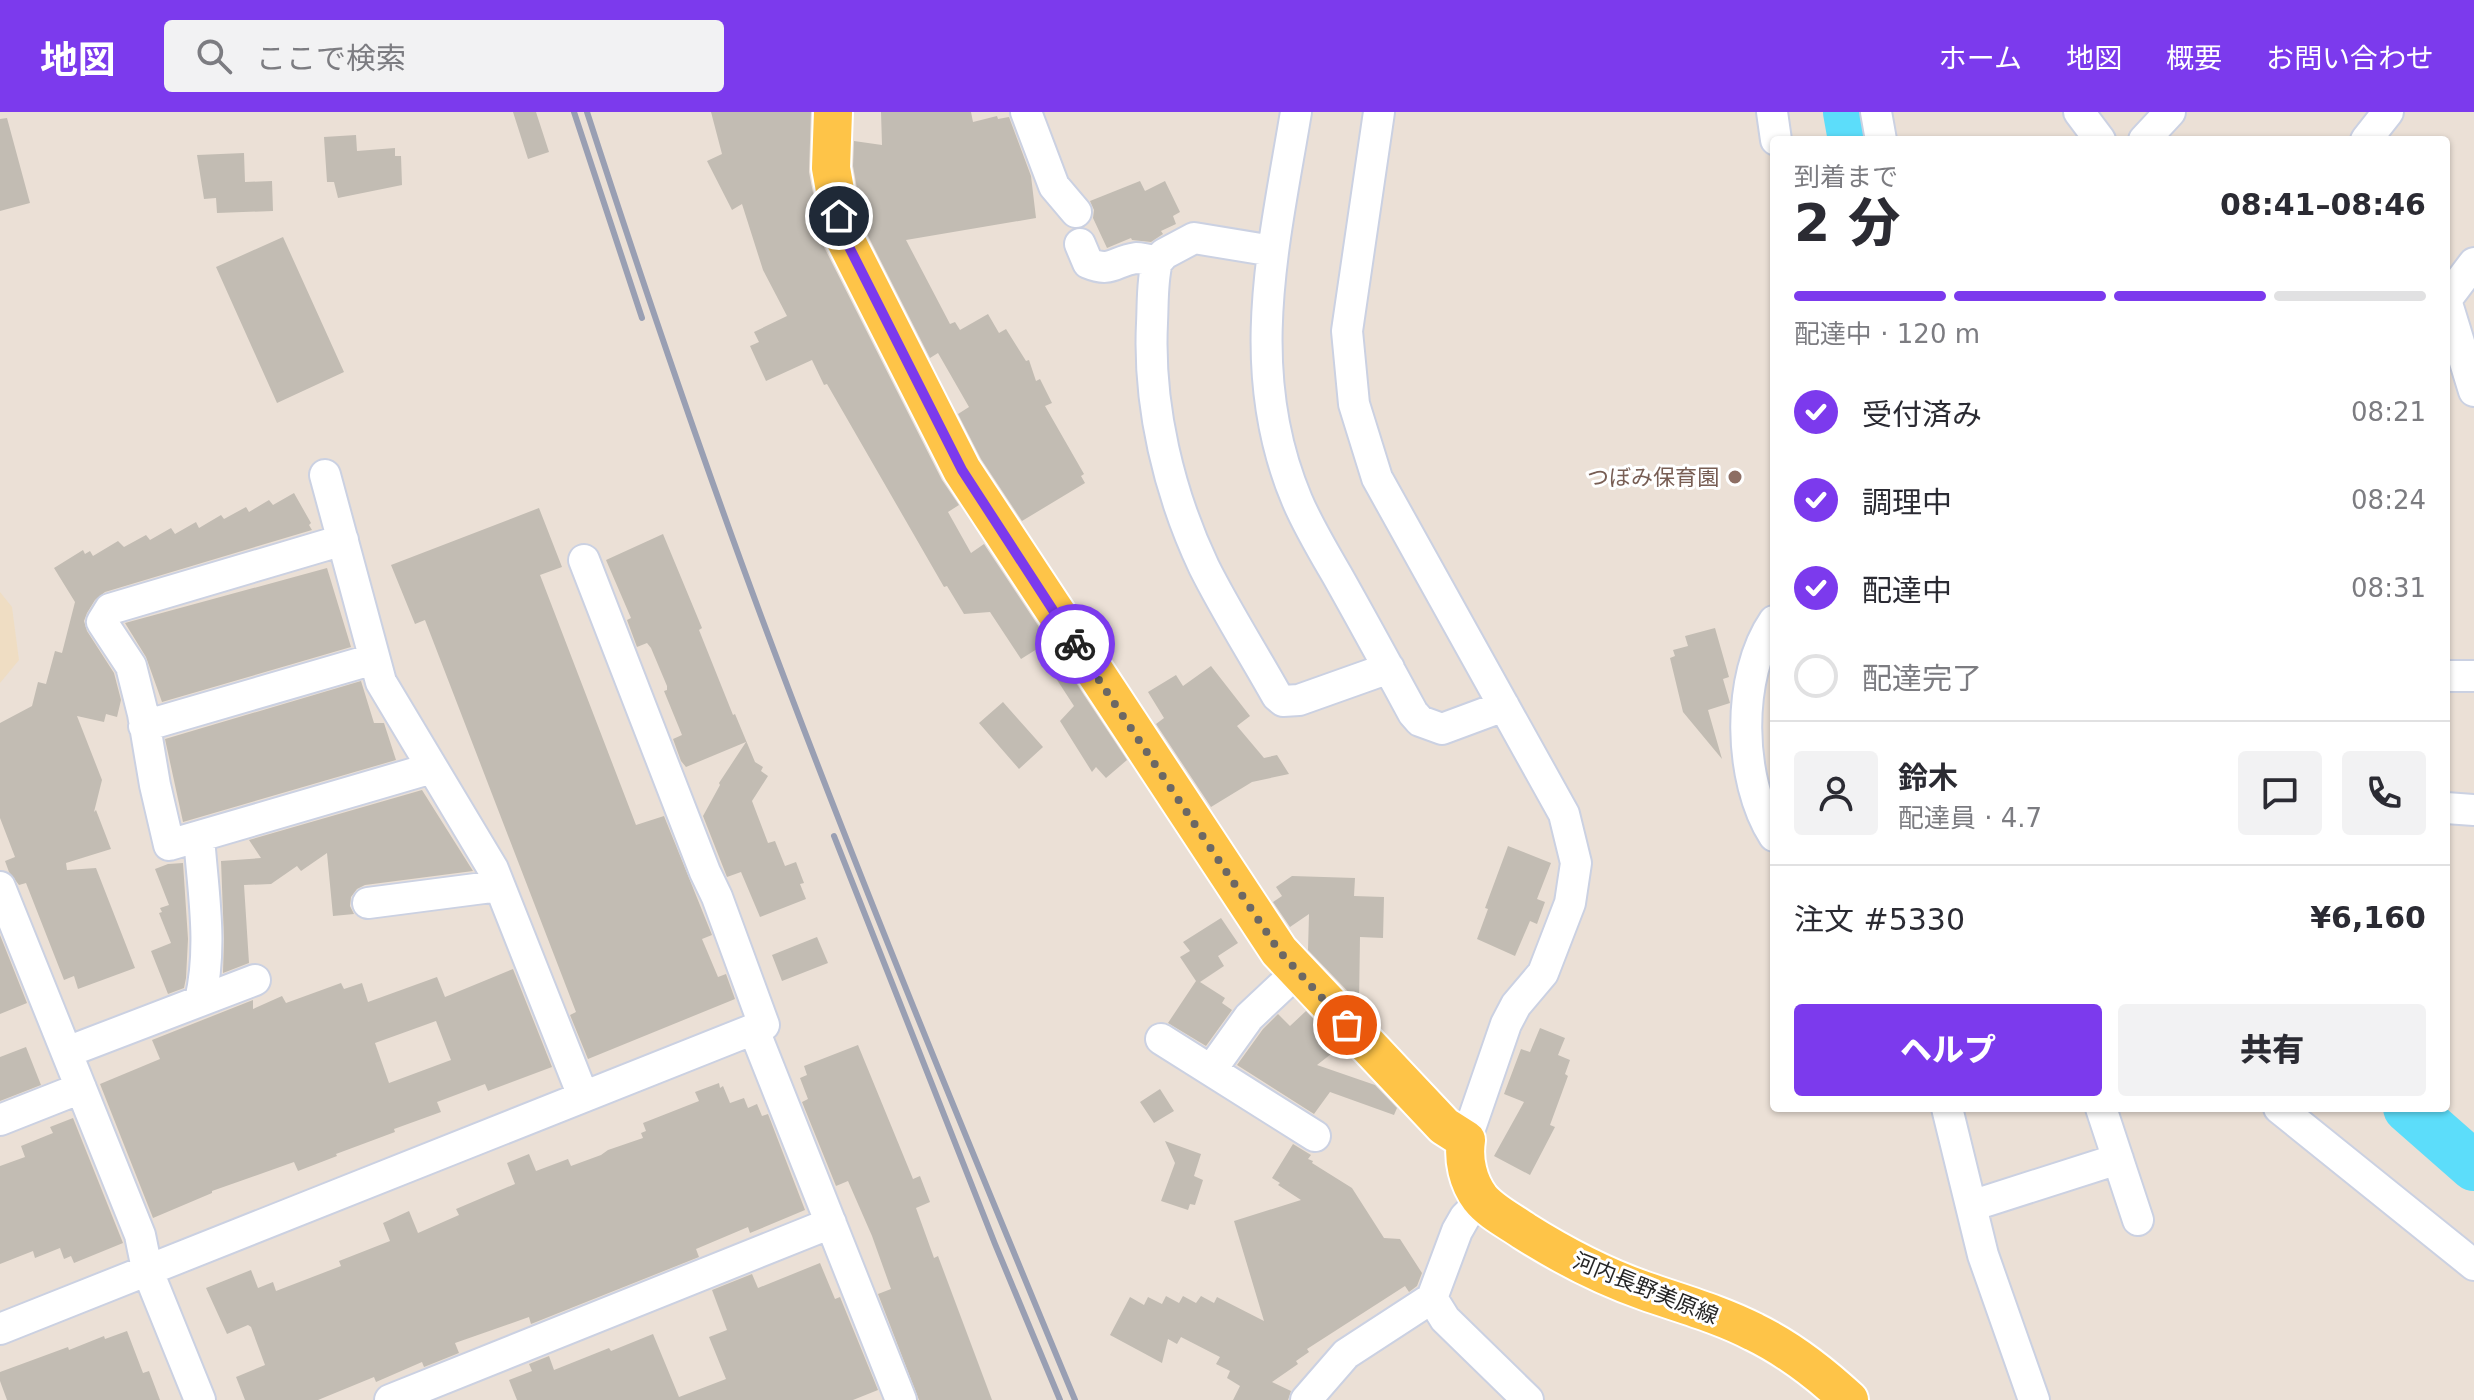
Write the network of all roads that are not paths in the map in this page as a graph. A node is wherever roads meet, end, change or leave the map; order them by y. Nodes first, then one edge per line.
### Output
1 (833, 112) edge
2 (1026, 112) edge
3 (1296, 112) edge
4 (1379, 112) edge
5 (1772, 112) edge
6 (1876, 112) edge
7 (2079, 112) edge
8 (2170, 112) edge
9 (2388, 112) edge
10 (1775, 136) edge
11 (1880, 136) edge
12 (2097, 136) edge
13 (2148, 136) edge
14 (2369, 136) edge
15 (1076, 212) dead end
16 (1080, 244) dead end
17 (1273, 251) junction
18 (1157, 262) junction
19 (2474, 263) edge
20 (2450, 295) edge
21 (2450, 313) edge
22 (2474, 391) edge
23 (325, 475) dead end
24 (343, 540) junction
25 (584, 560) dead end
26 (1770, 630) edge
27 (374, 659) junction
28 (1389, 668) junction
29 (2450, 676) edge
30 (2474, 676) edge
31 (1504, 706) junction
32 (144, 726) junction
33 (432, 768) junction
34 (2450, 808) edge
35 (2474, 810) edge
36 (1770, 827) edge
37 (199, 837) junction
38 (499, 886) junction
39 (0, 887) edge
40 (368, 903) dead end
41 (7, 927) edge
42 (1298, 971) junction
43 (255, 980) dead end
44 (200, 1001) junction
45 (754, 1030) junction
46 (1161, 1039) dead end
47 (67, 1052) junction
48 (1211, 1070) junction
49 (81, 1088) junction
50 (583, 1096) junction
51 (1948, 1112) edge
52 (2102, 1112) edge
53 (2284, 1112) edge
54 (0, 1120) edge
55 (1315, 1136) dead end
56 (1466, 1140) junction
57 (2118, 1159) junction
58 (1482, 1200) junction
59 (1971, 1206) junction
60 (2138, 1220) dead end
61 (831, 1223) junction
62 (2474, 1265) edge
63 (147, 1269) junction
64 (1432, 1298) junction
65 (0, 1329) edge
66 (423, 1394) edge
67 (200, 1400) edge
68 (390, 1400) edge
69 (901, 1400) edge
70 (1306, 1400) edge
71 (1528, 1400) edge
72 (1849, 1400) edge
73 (2034, 1400) edge

1 - 42 main road
2 - 15 street
3 - 17 street
4 - 31 street
5 - 10 street
6 - 11 street
7 - 12 street
8 - 13 street
9 - 14 street
16 - 18 street
17 - 18 street
17 - 28 street
18 - 28 street
19 - 20 street
21 - 22 street
23 - 24 street
24 - 27 street
24 - 32 street
25 - 45 street
26 - 36 street
27 - 32 street
27 - 33 street
28 - 31 street
29 - 30 street
31 - 56 street
32 - 37 street
33 - 37 street
33 - 38 street
34 - 35 street
37 - 44 street
38 - 40 street
38 - 50 street
39 - 41 street
41 - 47 street
42 - 48 street
42 - 56 main road
43 - 44 street
44 - 47 street
45 - 50 street
45 - 61 street
46 - 48 street
47 - 49 street
48 - 55 street
49 - 54 street
49 - 63 street
50 - 63 street
51 - 59 street
52 - 57 street
53 - 62 street
56 - 58 main road, 河内長野美原線
57 - 59 street
57 - 60 street
58 - 64 street
58 - 72 main road, 河内長野美原線
59 - 73 street
61 - 66 street
61 - 69 street
63 - 65 street
63 - 67 street
64 - 70 street
64 - 71 street
66 - 68 street

